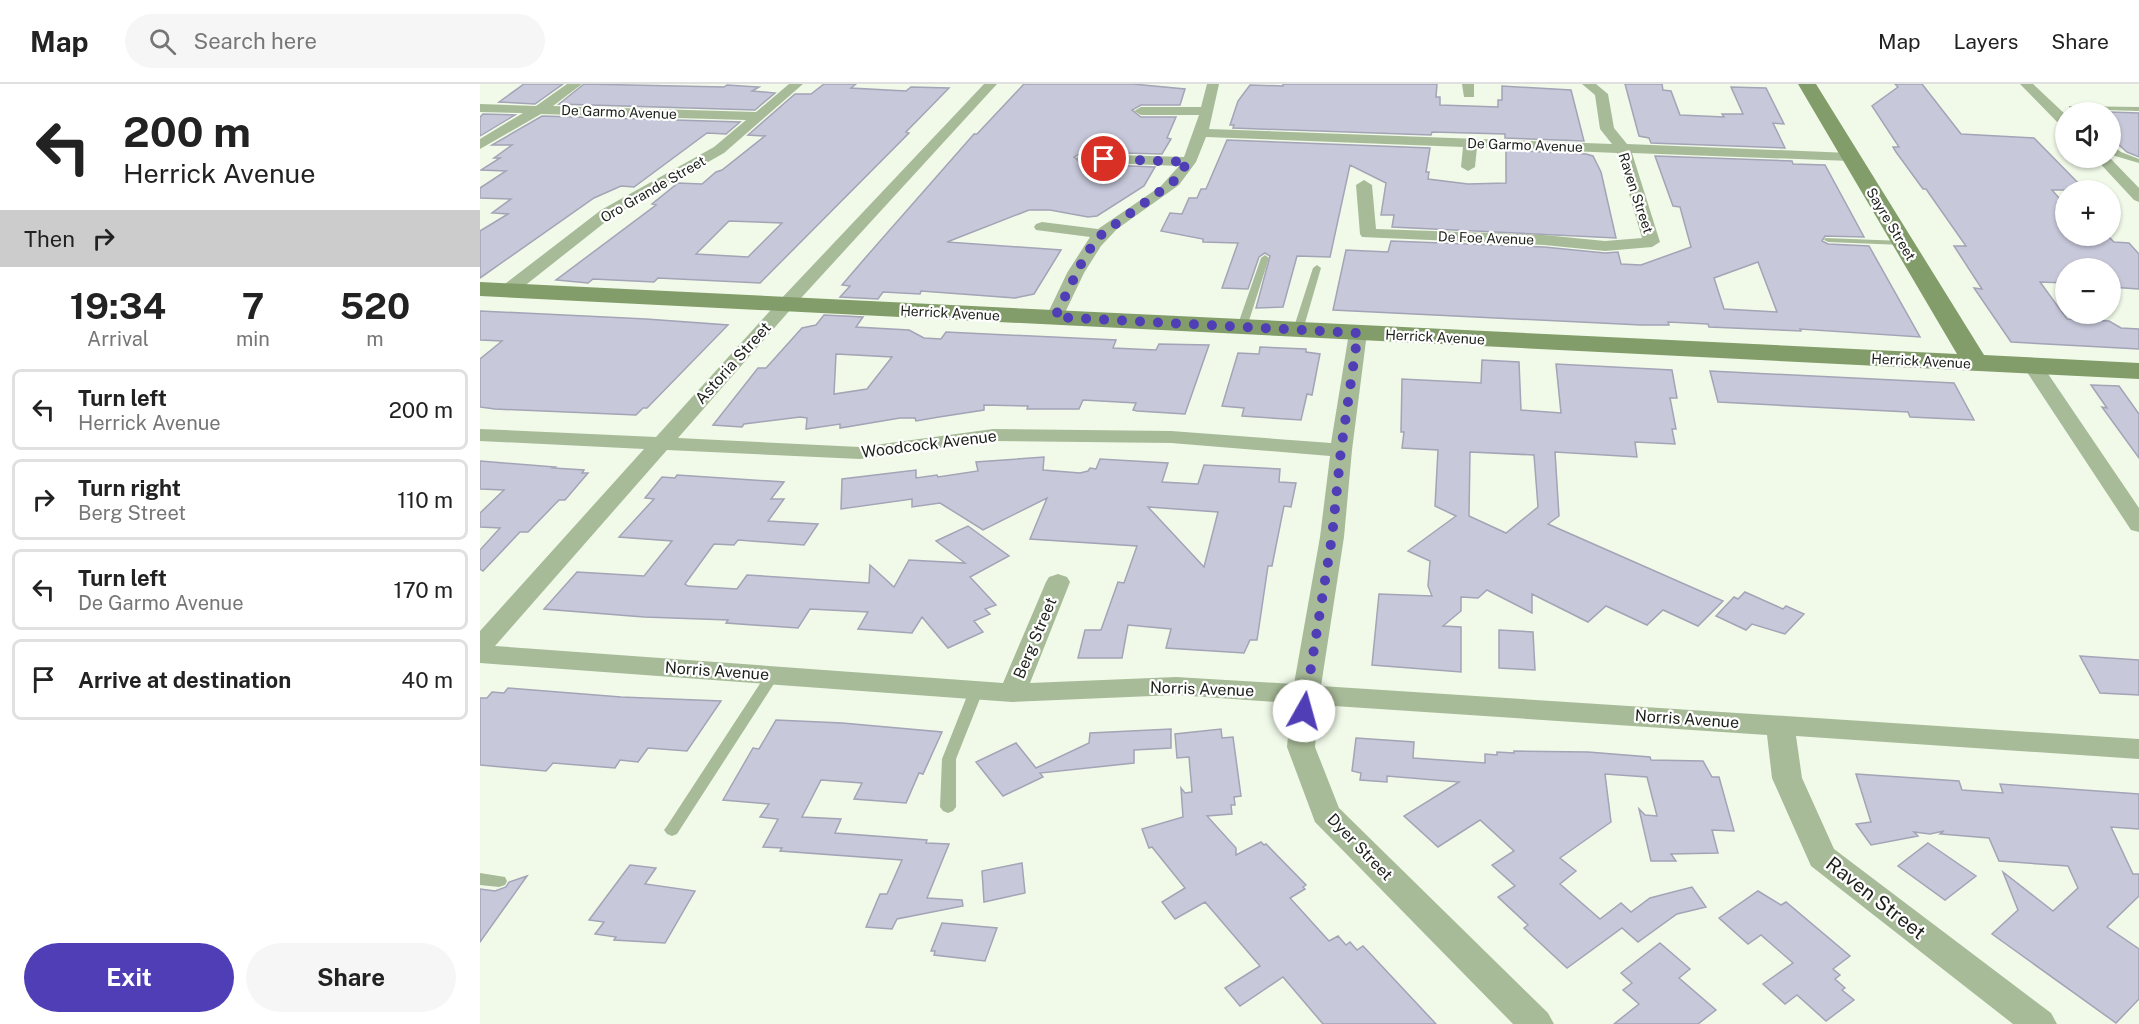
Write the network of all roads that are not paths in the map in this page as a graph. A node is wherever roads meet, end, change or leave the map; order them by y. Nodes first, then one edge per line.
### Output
1 (576, 84) edge
2 (797, 84) edge
3 (991, 84) edge
4 (1213, 84) edge
5 (1588, 84) edge
6 (1808, 84) edge
7 (2026, 84) edge
8 (480, 108) edge
9 (2121, 108) edge
10 (2139, 109) edge
11 (538, 110) junction
12 (1140, 111) dead end
13 (1207, 111) junction
14 (2055, 112) edge
15 (758, 116) junction
16 (1200, 133) junction
17 (1470, 143) junction
18 (480, 145) edge
19 (1623, 149) junction
20 (2121, 155) edge
21 (1850, 157) junction
22 (1083, 158) dead end
23 (2139, 161) edge
24 (1188, 162) junction
25 (1468, 167) dead end
26 (2111, 168) edge
27 (1364, 185) dead end
28 (2139, 197) edge
29 (1042, 227) dead end
30 (1102, 234) junction
31 (1828, 240) dead end
32 (1652, 242) joint
33 (1903, 243) junction
34 (1265, 258) dead end
35 (1317, 268) dead end
36 (480, 290) edge
37 (507, 291) junction
38 (785, 305) junction
39 (1055, 317) junction
40 (1242, 327) junction
41 (1298, 330) junction
42 (1358, 333) junction
43 (1976, 363) junction
44 (2033, 366) junction
45 (2139, 371) edge
46 (480, 435) edge
47 (661, 444) junction
48 (1341, 450) junction
49 (2139, 525) edge
50 (1058, 582) dead end
51 (480, 647) edge
52 (480, 654) edge
53 (772, 676) junction
54 (976, 690) junction
55 (1012, 693) junction
56 (1306, 693) junction
57 (1780, 726) junction
58 (2139, 749) edge
59 (948, 807) dead end
60 (672, 830) dead end
61 (480, 879) edge
62 (499, 880) dead end
63 (1536, 1024) edge
64 (2039, 1024) edge

1 - 11 street
2 - 15 street, Oro Grande Street
3 - 38 street, Astoria Street
4 - 13 street
5 - 19 street, Raven Street
6 - 21 street, Sayre Street
7 - 14 street
8 - 11 street, De Garmo Avenue
9 - 10 lane
11 - 15 street, De Garmo Avenue
11 - 18 street
12 - 13 street
13 - 16 street
15 - 37 street, Oro Grande Street
16 - 17 street, De Garmo Avenue
16 - 24 street
17 - 19 street, De Garmo Avenue
17 - 25 street
19 - 21 street, De Garmo Avenue
19 - 32 street, Raven Street
20 - 23 lane
21 - 33 street, Sayre Street
22 - 24 street
24 - 30 street
26 - 28 street
27 - 32 street, De Foe Avenue
29 - 30 street
30 - 39 street
31 - 33 lane
33 - 43 street, Sayre Street
34 - 40 lane
35 - 41 lane
36 - 37 street, Herrick Avenue
37 - 38 street, Herrick Avenue
38 - 39 street, Herrick Avenue
38 - 47 street, Astoria Street
39 - 40 street, Herrick Avenue
40 - 41 street, Herrick Avenue
41 - 42 street, Herrick Avenue
42 - 43 street, Herrick Avenue
42 - 48 street, Dyer Street
43 - 44 street, Herrick Avenue
44 - 45 street, Herrick Avenue
44 - 49 street
46 - 47 street, Woodcock Avenue
47 - 48 street, Woodcock Avenue
47 - 51 street, Astoria Street
48 - 56 street, Dyer Street
50 - 55 street, Berg Street
52 - 53 street, Norris Avenue
53 - 54 street, Norris Avenue
53 - 60 lane
54 - 55 street, Norris Avenue
54 - 59 lane
55 - 56 street, Norris Avenue
56 - 57 street, Norris Avenue
56 - 63 street, Dyer Street
57 - 58 street, Norris Avenue
57 - 64 street, Raven Street
61 - 62 lane

